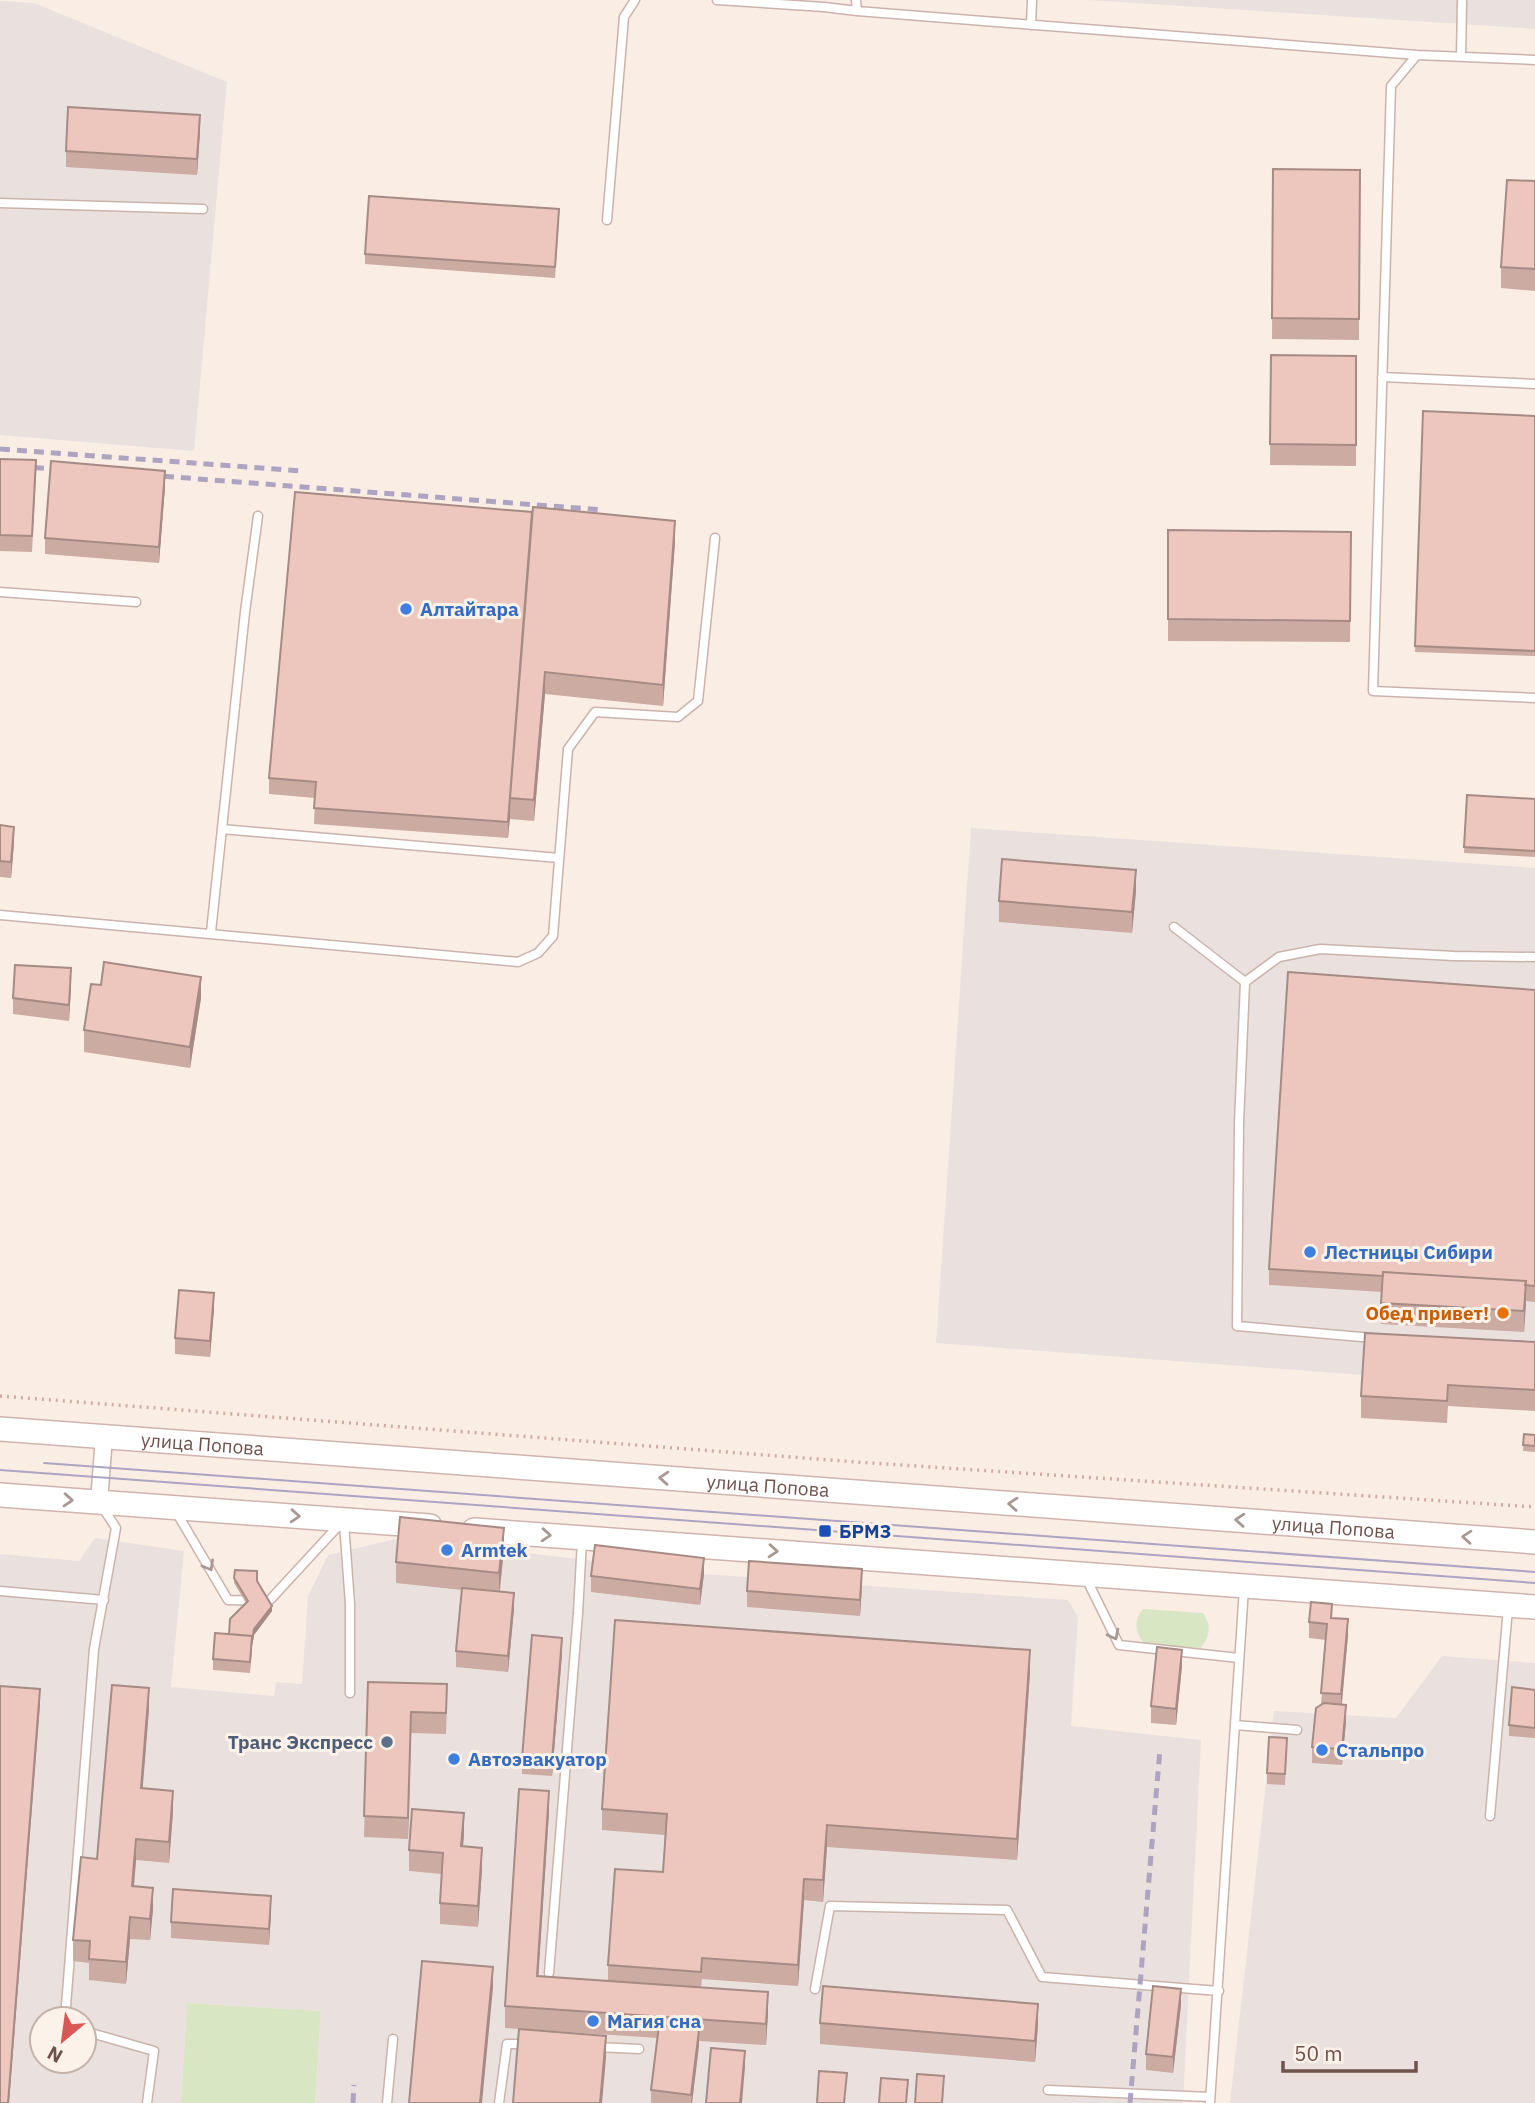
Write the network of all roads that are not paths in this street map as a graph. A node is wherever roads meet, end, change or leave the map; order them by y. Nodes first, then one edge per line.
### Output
1 (635, 0) edge
2 (717, 0) edge
3 (856, 0) edge
4 (1032, 0) edge
5 (1462, 2) edge
6 (857, 11) junction
7 (1031, 25) junction
8 (1417, 55) junction
9 (1461, 55) junction
10 (1535, 60) edge
11 (0, 203) edge
12 (203, 209) dead end
13 (607, 220) dead end
14 (1382, 377) junction
15 (1535, 384) edge
16 (258, 516) dead end
17 (715, 538) dead end
18 (0, 592) edge
19 (136, 602) dead end
20 (1535, 698) edge
21 (222, 828) junction
22 (559, 858) junction
23 (0, 915) edge
24 (1174, 927) dead end
25 (211, 932) junction
26 (1535, 957) edge
27 (1245, 982) junction
28 (1382, 1339) edge
29 (0, 1429) edge
30 (104, 1437) junction
31 (0, 1495) edge
32 (99, 1502) junction
33 (174, 1508) junction
34 (344, 1520) junction
35 (582, 1537) junction
36 (1535, 1542) edge
37 (1084, 1574) junction
38 (1245, 1586) junction
39 (0, 1591) edge
40 (104, 1600) junction
41 (1508, 1605) junction
42 (1535, 1606) edge
43 (1239, 1658) junction
44 (350, 1693) dead end
45 (1235, 1725) junction
46 (1297, 1730) dead end
47 (1490, 1816) dead end
48 (549, 1973) dead end
49 (815, 1989) dead end
50 (1219, 1992) junction
51 (66, 2005) edge
52 (98, 2035) edge
53 (393, 2039) dead end
54 (533, 2045) edge
55 (586, 2047) edge
56 (639, 2049) dead end
57 (1048, 2090) dead end
58 (1210, 2100) edge
59 (147, 2103) edge
60 (387, 2103) edge
61 (499, 2103) edge

1 - 13 lane
2 - 6 lane
3 - 6 lane
4 - 7 lane
5 - 9 lane
6 - 7 lane
7 - 8 lane
8 - 9 lane
8 - 14 lane
9 - 10 lane
11 - 12 lane
14 - 15 lane
14 - 20 lane
16 - 21 lane
17 - 22 lane
18 - 19 lane
21 - 22 lane
21 - 25 lane
22 - 25 lane
23 - 25 lane
24 - 27 lane
26 - 27 lane
27 - 28 lane
29 - 30 main road, улица Попова
30 - 32 street
36 -> 30 main road, улица Попова
31 -> 32 main road
32 - 33 main road
32 - 40 lane
33 -> 34 main road
33 -> 34 lane
34 -> 35 main road
34 - 44 lane
35 -> 37 main road
35 - 48 lane
37 - 38 main road
37 -> 43 lane
38 - 41 main road
38 - 43 lane
39 - 40 lane
40 - 51 lane
41 - 42 main road
41 - 47 lane
43 - 45 lane
45 - 46 lane
45 - 50 lane
49 - 50 lane
50 - 58 lane
52 - 59 lane
53 - 60 lane
54 - 61 lane
55 - 56 lane
57 - 58 lane

